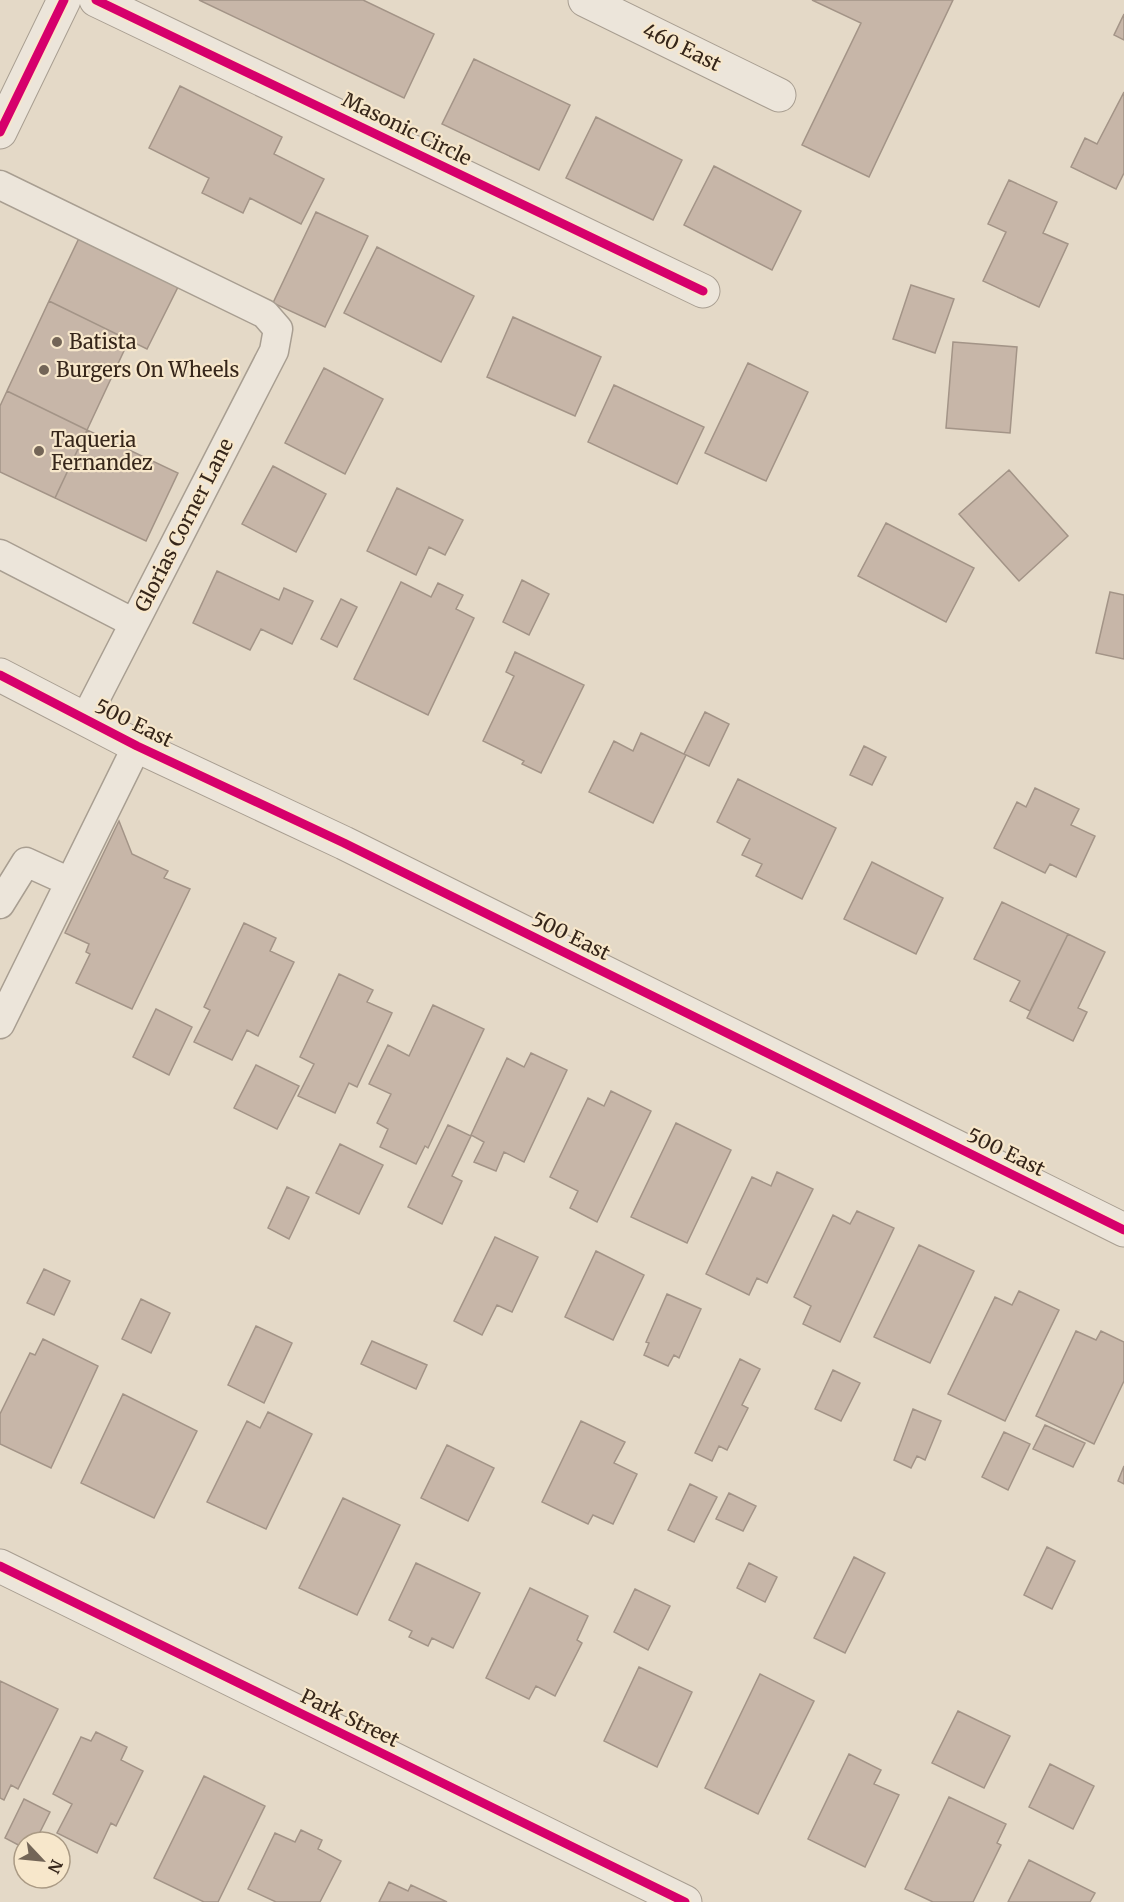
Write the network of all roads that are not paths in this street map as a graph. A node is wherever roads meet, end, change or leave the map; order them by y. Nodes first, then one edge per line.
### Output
1 (64, 0) edge
2 (96, 0) edge
3 (585, 0) edge
4 (779, 95) dead end
5 (0, 132) edge
6 (0, 185) edge
7 (703, 291) dead end
8 (0, 554) edge
9 (134, 623) junction
10 (0, 675) edge
11 (85, 719) junction
12 (137, 746) junction
13 (70, 882) junction
14 (0, 904) edge
15 (0, 1024) edge
16 (1124, 1230) edge
17 (0, 1566) edge
18 (684, 1902) edge

1 - 5 street
2 - 7 street, Masonic Circle
3 - 4 street, 460 East
6 - 9 lane, Glorias Corner Lane
8 - 9 lane
9 - 11 lane, Glorias Corner Lane
10 - 11 street, 500 East
11 - 12 street, 500 East
12 - 13 lane
12 - 16 street, 500 East
13 - 14 lane
13 - 15 lane
17 - 18 street, Park Street

